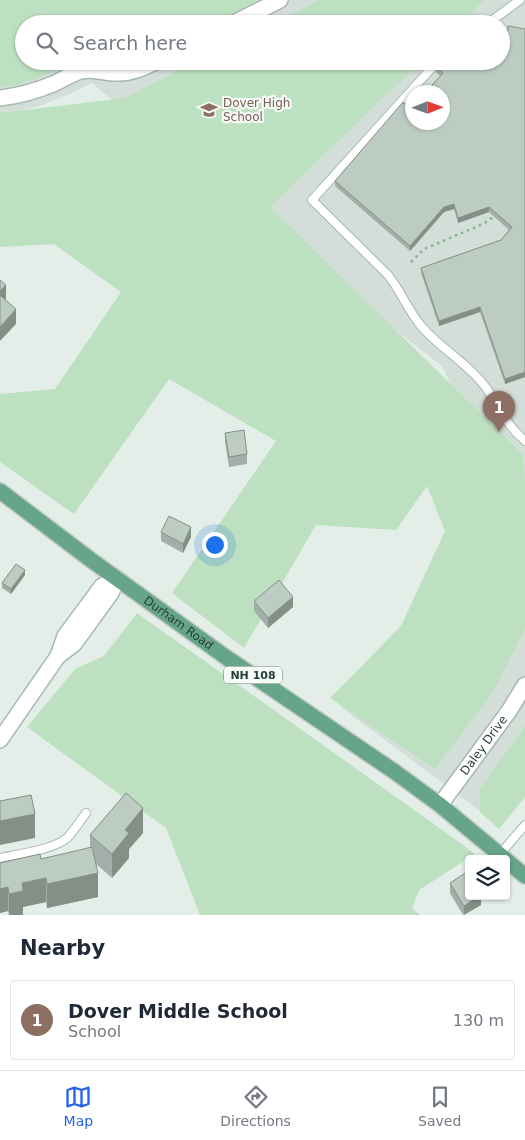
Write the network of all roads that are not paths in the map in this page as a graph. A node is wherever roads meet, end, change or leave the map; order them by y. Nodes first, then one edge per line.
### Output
1 (280, 0) edge
2 (520, 0) edge
3 (250, 15) edge
4 (499, 15) edge
5 (86, 70) edge
6 (95, 70) edge
7 (139, 70) edge
8 (430, 70) edge
9 (0, 98) edge
10 (525, 441) edge
11 (0, 491) edge
12 (117, 579) junction
13 (525, 685) edge
14 (0, 740) edge
15 (440, 805) junction
16 (86, 813) dead end
17 (525, 825) edge
18 (500, 855) edge
19 (506, 855) edge
20 (0, 858) edge
21 (510, 863) edge
22 (525, 876) edge

1 - 3 street
2 - 4 lane
5 - 9 street
6 - 7 street
8 - 10 lane
11 - 12 main road, Durham Road / NH 108
12 - 14 street
12 - 15 main road, Durham Road / NH 108
13 - 15 street, Daley Drive
15 - 18 main road, Durham Road / NH 108
16 - 20 lane
17 - 19 lane
21 - 22 main road, Durham Road / NH 108

